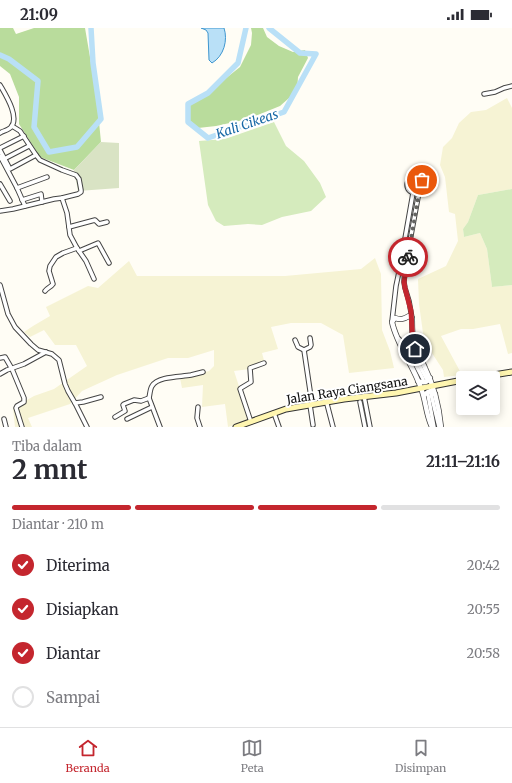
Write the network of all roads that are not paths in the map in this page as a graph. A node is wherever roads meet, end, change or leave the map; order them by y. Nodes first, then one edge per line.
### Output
1 (0, 85) edge
2 (512, 86) edge
3 (484, 94) dead end
4 (12, 126) junction
5 (0, 133) edge
6 (24, 136) junction
7 (29, 146) junction
8 (0, 149) edge
9 (36, 155) junction
10 (2, 159) edge
11 (47, 177) dead end
12 (0, 184) edge
13 (17, 188) junction
14 (419, 192) junction
15 (414, 193) junction
16 (62, 198) junction
17 (22, 200) junction
18 (10, 201) dead end
19 (42, 202) junction
20 (25, 206) junction
21 (0, 211) edge
22 (107, 222) dead end
23 (69, 227) junction
24 (78, 250) junction
25 (110, 263) dead end
26 (94, 279) dead end
27 (0, 285) edge
28 (45, 291) dead end
29 (5, 301) junction
30 (0, 302) edge
31 (410, 317) junction
32 (394, 318) junction
33 (310, 338) dead end
34 (295, 340) dead end
35 (304, 350) junction
36 (46, 352) junction
37 (0, 358) edge
38 (264, 363) dead end
39 (12, 369) junction
40 (203, 372) dead end
41 (512, 372) edge
42 (0, 374) edge
43 (500, 374) edge
44 (424, 379) junction
45 (456, 381) edge
46 (433, 385) junction
47 (421, 388) junction
48 (429, 395) junction
49 (364, 396) junction
50 (100, 397) dead end
51 (149, 398) junction
52 (360, 402) dead end
53 (75, 403) junction
54 (311, 404) junction
55 (327, 404) dead end
56 (152, 407) junction
57 (198, 407) dead end
58 (274, 413) junction
59 (116, 416) dead end
60 (4, 419) dead end
61 (127, 419) dead end
62 (251, 422) junction
63 (313, 425) dead end
64 (246, 426) edge
65 (6, 427) edge
66 (22, 427) edge
67 (87, 427) edge
68 (160, 427) edge
69 (200, 427) edge
70 (236, 427) edge
71 (279, 427) edge
72 (333, 427) edge
73 (365, 427) edge
74 (370, 427) edge
75 (433, 427) edge
76 (440, 427) edge

1 - 4 street
2 - 3 street
4 - 5 street
4 - 6 street
6 - 7 street
6 - 8 street
7 - 9 street
7 - 10 street
8 - 10 street
9 - 10 street
9 - 16 street
10 - 13 street
11 - 13 street
12 - 18 street
13 - 17 street
14 - 15 street
14 - 15 street
14 - 31 street
15 - 32 street
16 - 19 street
16 - 23 street
17 - 19 street
17 - 20 street
19 - 20 street
20 - 21 street
22 - 23 street
23 - 24 street
24 - 25 street
24 - 26 street
24 - 28 street
27 - 29 street
29 - 30 street
29 - 36 street
31 - 32 street
31 - 44 street
32 - 44 street
33 - 35 street
34 - 35 street
35 - 54 street
36 - 39 street
36 - 53 street
37 - 39 street
38 - 62 street
39 - 42 street
39 - 66 street
40 - 51 street
41 - 43 main road
44 - 46 street
44 - 47 street
45 - 46 main road, Jalan Raya Ciangsana
46 - 47 main road, Jalan Raya Ciangsana
46 - 48 street
47 - 48 street
47 - 49 main road, Jalan Raya Ciangsana
48 - 75 street
48 - 76 street
49 - 54 main road, Jalan Raya Ciangsana
49 - 74 street
50 - 53 street
51 - 56 street
51 - 59 street
52 - 73 street
53 - 67 street
54 - 58 main road, Jalan Raya Ciangsana
54 - 63 street
55 - 72 street
56 - 61 street
56 - 68 street
57 - 69 street
58 - 62 main road, Jalan Raya Ciangsana
58 - 71 street
60 - 65 street
62 - 64 main road, Jalan Raya Ciangsana
64 - 70 main road, Jalan Raya Ciangsana

